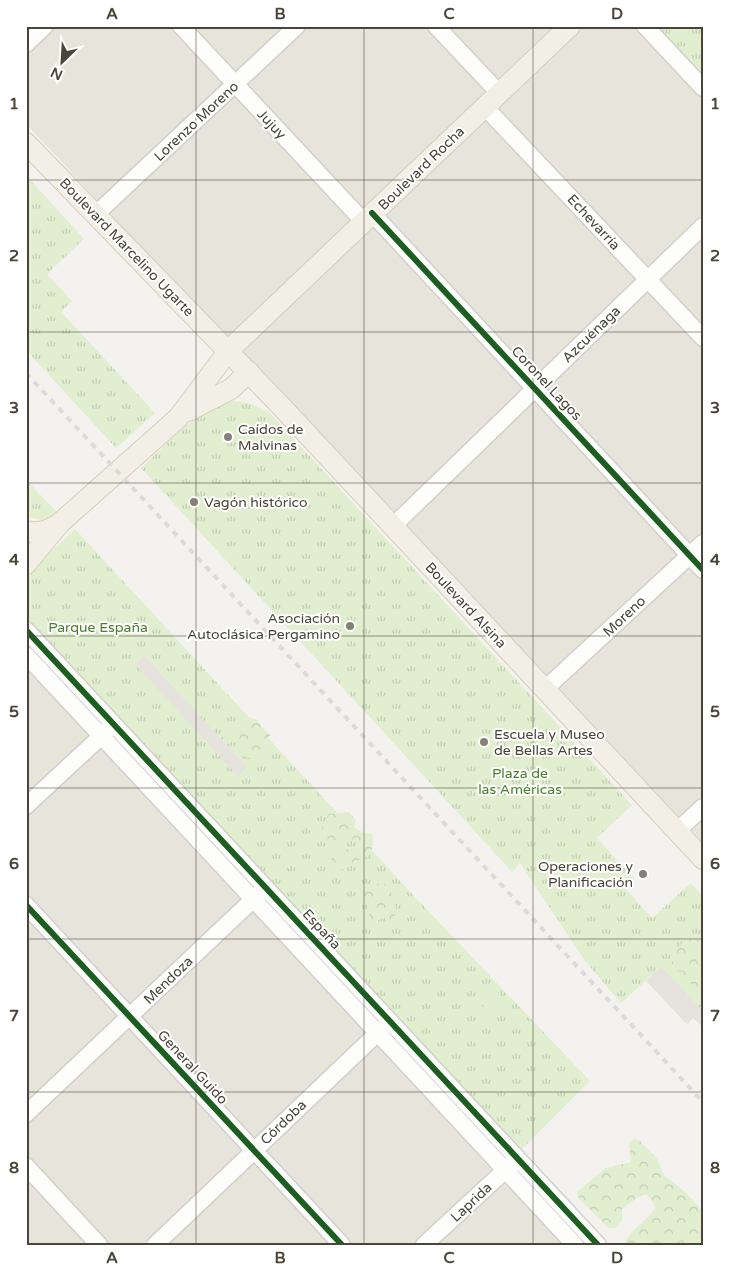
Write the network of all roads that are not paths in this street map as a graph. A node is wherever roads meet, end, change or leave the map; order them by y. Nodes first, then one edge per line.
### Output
1 (45, 26) edge
2 (181, 26) edge
3 (297, 26) edge
4 (436, 26) edge
5 (570, 26) edge
6 (645, 26) edge
7 (26, 44) edge
8 (235, 84) junction
9 (703, 88) edge
10 (499, 92) junction
11 (485, 106) junction
12 (26, 144) edge
13 (95, 215) junction
14 (368, 217) junction
15 (703, 226) edge
16 (648, 279) junction
17 (703, 338) edge
18 (228, 350) junction
19 (249, 372) junction
20 (535, 388) junction
21 (178, 418) junction
22 (60, 523) junction
23 (392, 526) junction
24 (26, 531) edge
25 (703, 542) edge
26 (689, 555) junction
27 (26, 564) edge
28 (703, 570) edge
29 (26, 630) edge
30 (26, 655) edge
31 (545, 689) junction
32 (108, 730) junction
33 (26, 806) edge
34 (703, 807) edge
35 (677, 831) junction
36 (703, 859) edge
37 (266, 887) junction
38 (254, 898) junction
39 (26, 905) edge
40 (130, 1017) junction
41 (384, 1026) junction
42 (26, 1114) edge
43 (254, 1151) junction
44 (518, 1158) junction
45 (26, 1166) edge
46 (506, 1170) junction
47 (99, 1245) edge
48 (155, 1245) edge
49 (342, 1245) edge
50 (424, 1245) edge
51 (575, 1245) edge
52 (598, 1245) edge

1 - 7 street
2 - 8 street, Jujuy
3 - 8 street, Lorenzo Moreno
4 - 10 street
5 - 10 main road, Boulevard Rocha
6 - 9 street
8 - 13 street, Lorenzo Moreno
8 - 14 street, Jujuy
10 - 11 main road, Boulevard Rocha
11 - 14 main road, Boulevard Rocha
11 - 16 street, Echevarría
12 - 13 main road, Boulevard Marcelino Ugarte
13 - 18 main road, Boulevard Marcelino Ugarte
14 - 18 main road, Boulevard Rocha
14 - 20 street, Coronel Lagos
15 - 16 street, Azcuénaga
16 - 17 street, Echevarría
16 - 20 street, Azcuénaga
18 - 19 main road, Boulevard Alsina
18 - 21 main road, Boulevard Rocha
19 - 21 main road
19 - 23 main road, Boulevard Alsina
20 - 23 street, Azcuénaga
20 - 26 street, Coronel Lagos
21 - 22 main road
22 - 24 main road
22 - 27 main road
23 - 31 main road, Boulevard Alsina
25 - 26 street, Moreno
26 - 28 street, Coronel Lagos
26 - 31 street, Moreno
29 - 32 street, España
30 - 32 street, España
31 - 35 main road, Boulevard Alsina
32 - 33 street
32 - 37 street, España
32 - 38 street, España
34 - 35 street
35 - 36 main road, Boulevard Alsina
37 - 38 street, Mendoza
37 - 41 street, España
38 - 40 street, Mendoza
38 - 41 street, España
39 - 40 street, General Guido
40 - 42 street, Mendoza
40 - 43 street, General Guido
41 - 43 street, Córdoba
41 - 44 street, España
41 - 46 street, España
43 - 48 street, Córdoba
43 - 49 street, General Guido
44 - 46 street, Laprida
44 - 52 street, España
45 - 47 street
46 - 50 street, Laprida
46 - 51 street, España

